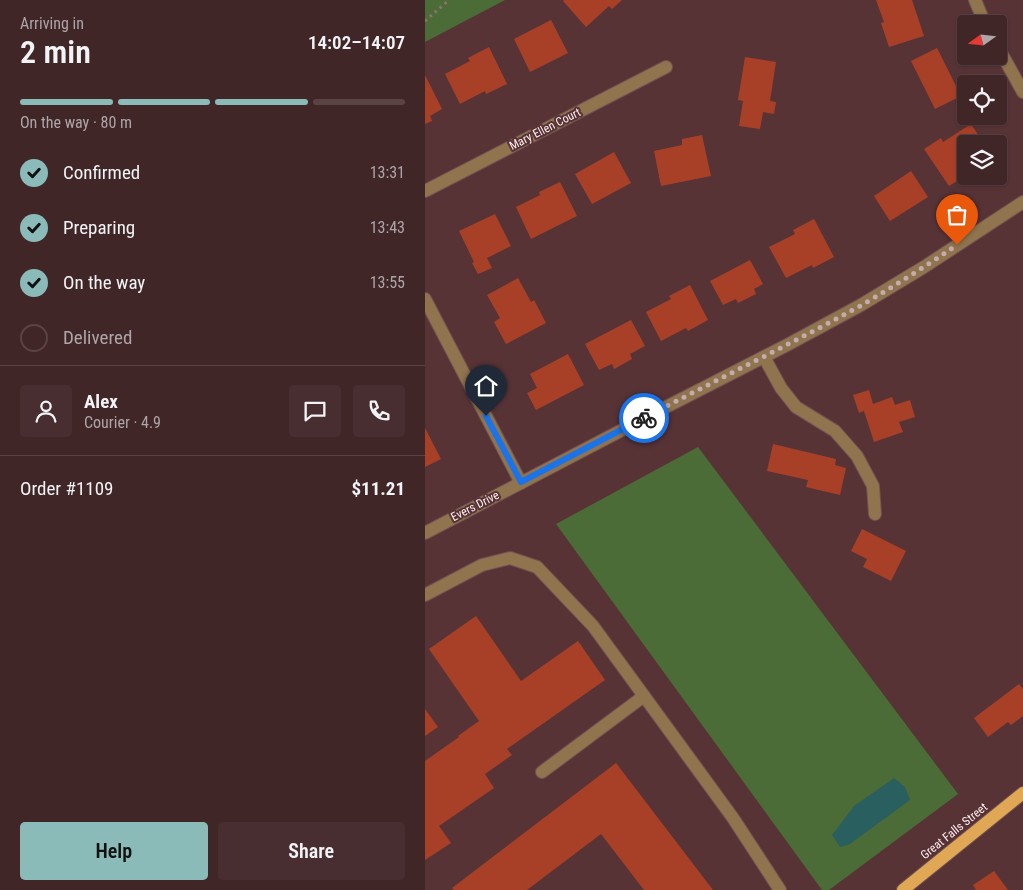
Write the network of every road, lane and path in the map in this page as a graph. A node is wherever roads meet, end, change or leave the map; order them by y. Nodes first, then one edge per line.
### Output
1 (449, 0) edge
2 (975, 0) edge
3 (981, 15) edge
4 (425, 22) edge
5 (1007, 63) edge
6 (666, 67) dead end
7 (1023, 92) edge
8 (425, 191) edge
9 (1023, 202) edge
10 (425, 299) edge
11 (764, 357) junction
12 (521, 482) junction
13 (875, 514) dead end
14 (425, 532) edge
15 (425, 595) edge
16 (644, 696) junction
17 (542, 772) dead end
18 (1023, 792) edge
19 (780, 890) edge
20 (903, 890) edge

1 - 4 path
2 - 3 street
5 - 7 street
6 - 8 street, Mary Ellen Court
9 - 11 street, Evers Drive
10 - 12 street
11 - 12 street, Evers Drive
11 - 13 street
12 - 14 street, Evers Drive
15 - 16 street
16 - 17 street
16 - 19 street
18 - 20 main road, Great Falls Street

